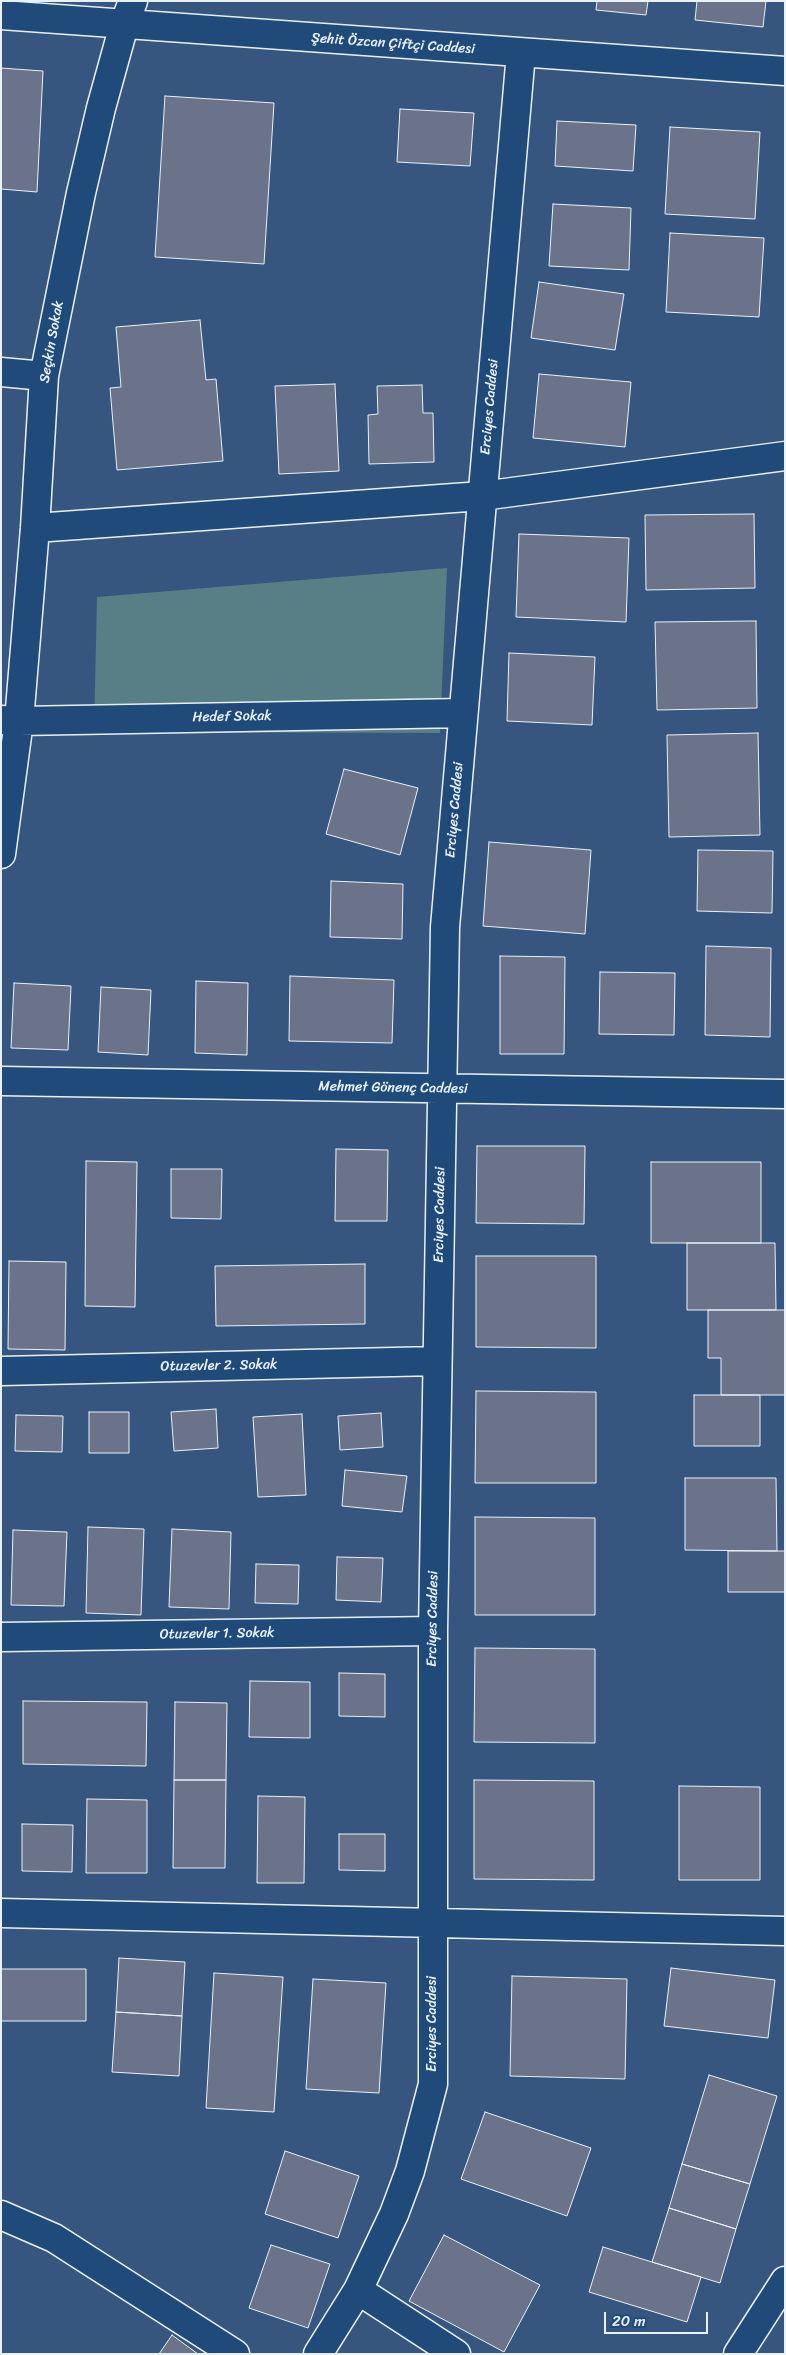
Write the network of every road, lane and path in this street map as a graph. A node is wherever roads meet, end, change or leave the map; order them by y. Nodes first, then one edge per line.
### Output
1 (128, 13) edge
2 (1, 15) edge
3 (520, 53) junction
4 (785, 72) edge
5 (1, 372) edge
6 (44, 376) junction
7 (785, 456) edge
8 (482, 496) junction
9 (36, 528) junction
10 (463, 713) junction
11 (10, 720) edge
12 (1, 854) edge
13 (1, 1081) edge
14 (442, 1089) junction
15 (785, 1094) edge
16 (437, 1361) junction
17 (1, 1371) edge
18 (433, 1631) junction
19 (1, 1637) edge
20 (1, 1913) edge
21 (432, 1922) junction
22 (785, 1931) edge
23 (1, 2215) edge
24 (785, 2281) edge
25 (358, 2290) junction
26 (235, 2354) edge
27 (318, 2354) edge
28 (456, 2354) edge
29 (738, 2354) edge

1 - 2 street, Şehit Özcan Çiftçi Caddesi
1 - 3 street, Şehit Özcan Çiftçi Caddesi
1 - 6 street, Seçkin Sokak
3 - 4 street, Şehit Özcan Çiftçi Caddesi
3 - 8 street, Erciyes Caddesi
5 - 6 street
6 - 9 street, Seçkin Sokak
7 - 8 street
8 - 9 street
8 - 10 street, Erciyes Caddesi
9 - 11 street, Seçkin Sokak
10 - 11 street, Hedef Sokak
10 - 14 street, Erciyes Caddesi
11 - 12 street, Seçkin Sokak
13 - 14 street, Mehmet Gönenç Caddesi
14 - 15 street, Mehmet Gönenç Caddesi
14 - 16 street, Erciyes Caddesi
16 - 17 street, Otuzevler 2. Sokak
16 - 18 street, Erciyes Caddesi
18 - 19 street, Otuzevler 1. Sokak
18 - 21 street, Erciyes Caddesi
20 - 21 street
21 - 22 street
21 - 25 street, Erciyes Caddesi
23 - 26 street
24 - 29 street
25 - 27 street, Erciyes Caddesi
25 - 28 street

